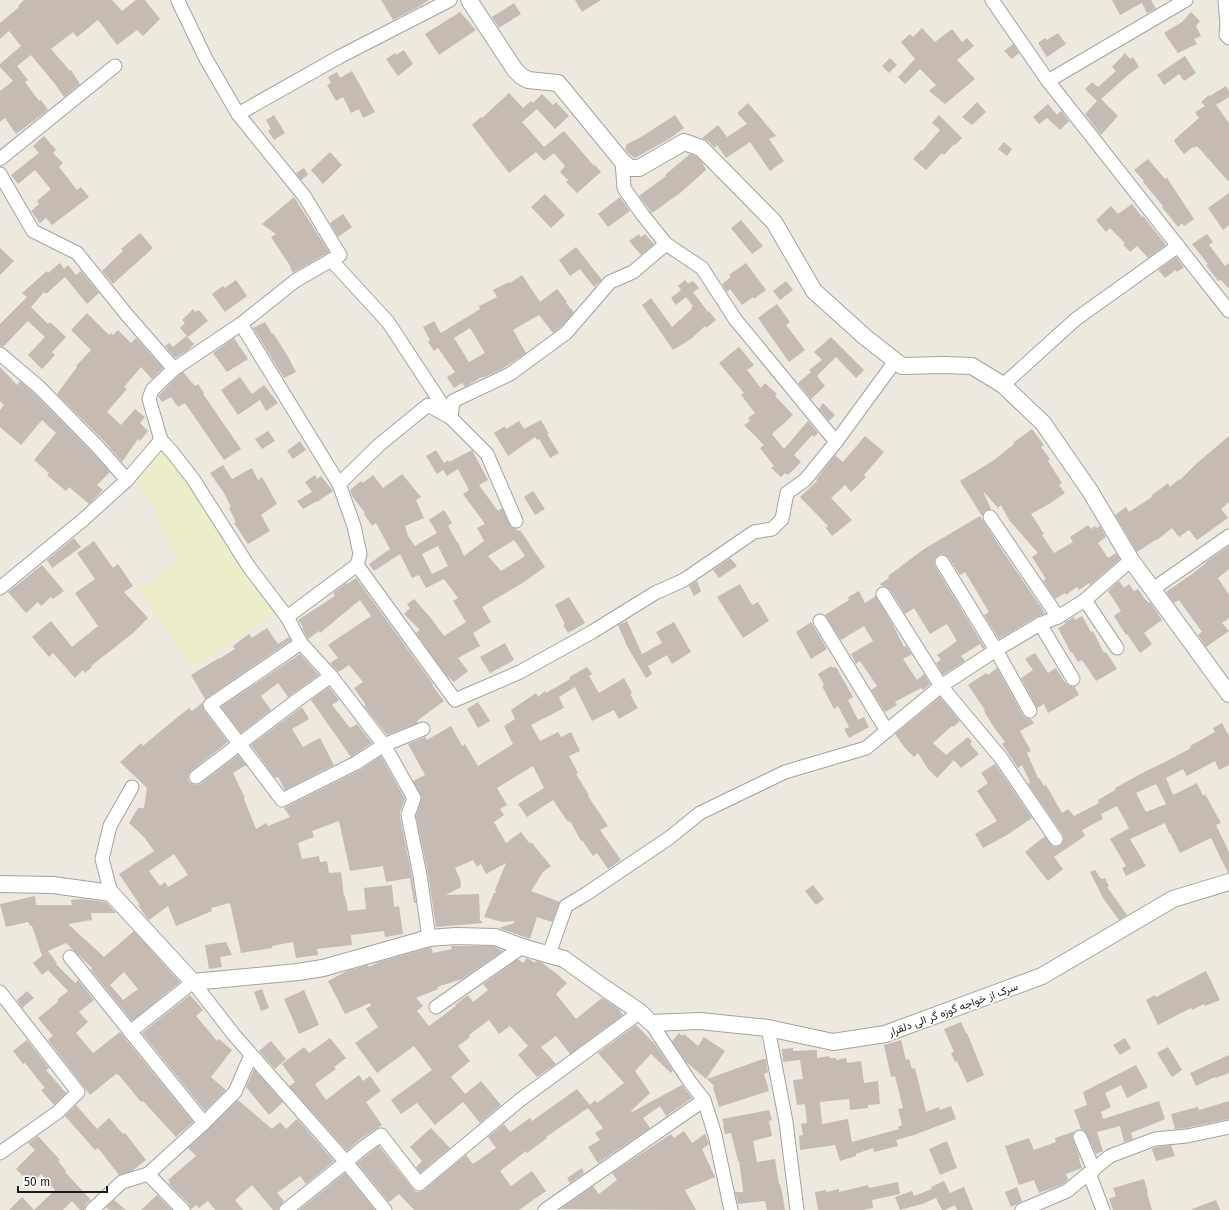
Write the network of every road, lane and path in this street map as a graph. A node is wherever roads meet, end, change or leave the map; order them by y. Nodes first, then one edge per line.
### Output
1 (450, 0) edge
2 (469, 0) edge
3 (992, 0) edge
4 (1186, 0) edge
5 (1225, 0) edge
6 (178, 1) dead end
7 (1229, 38) edge
8 (116, 66) dead end
9 (1048, 81) junction
10 (238, 114) junction
11 (0, 159) edge
12 (622, 161) junction
13 (0, 174) edge
14 (666, 244) junction
15 (1178, 246) junction
16 (331, 260) junction
17 (1229, 312) edge
18 (241, 324) junction
19 (0, 354) edge
20 (896, 360) junction
21 (174, 369) junction
22 (1003, 385) junction
23 (451, 418) junction
24 (161, 440) junction
25 (836, 442) junction
26 (127, 480) junction
27 (339, 484) junction
28 (990, 517) dead end
29 (516, 521) dead end
30 (1229, 536) edge
31 (1131, 560) junction
32 (942, 562) dead end
33 (357, 565) junction
34 (0, 588) edge
35 (1153, 590) junction
36 (883, 594) dead end
37 (1085, 600) junction
38 (287, 617) junction
39 (1058, 617) junction
40 (820, 621) dead end
41 (1040, 624) junction
42 (301, 643) junction
43 (1117, 648) dead end
44 (996, 650) junction
45 (332, 676) junction
46 (1073, 679) dead end
47 (941, 686) junction
48 (1229, 694) edge
49 (1030, 711) dead end
50 (423, 729) dead end
51 (887, 731) junction
52 (239, 744) junction
53 (384, 746) junction
54 (196, 777) dead end
55 (132, 787) dead end
56 (1056, 839) dead end
57 (1229, 882) edge
58 (0, 884) edge
59 (111, 893) junction
60 (428, 938) junction
61 (522, 948) junction
62 (549, 954) junction
63 (70, 957) dead end
64 (193, 982) junction
65 (0, 992) edge
66 (5, 1007) edge
67 (436, 1007) dead end
68 (646, 1018) junction
69 (768, 1028) junction
70 (130, 1032) junction
71 (251, 1055) junction
72 (704, 1100) junction
73 (204, 1123) junction
74 (1229, 1127) edge
75 (1080, 1137) dead end
76 (0, 1153) edge
77 (346, 1162) junction
78 (1091, 1171) junction
79 (148, 1174) junction
80 (92, 1210) edge
81 (183, 1210) edge
82 (286, 1210) edge
83 (385, 1210) edge
84 (545, 1210) edge
85 (731, 1210) edge
86 (797, 1210) edge
87 (1022, 1210) edge
88 (1103, 1210) edge

1 - 10 street
2 - 12 street
3 - 9 street
4 - 9 street
5 - 7 street
6 - 10 street
8 - 11 street
9 - 15 street
10 - 16 street
12 - 14 street
12 - 20 street
13 - 21 street
14 - 23 street
14 - 25 street
15 - 17 street
15 - 22 street
16 - 18 street
16 - 23 street
18 - 21 street
18 - 27 street
19 - 26 street
20 - 22 street
20 - 25 street
21 - 24 street
22 - 31 street
23 - 27 street
23 - 29 street
24 - 26 street
24 - 38 street
25 - 33 street
26 - 34 street
27 - 33 street
28 - 39 street
30 - 35 street
31 - 35 street
31 - 37 street
32 - 44 street
33 - 38 street
35 - 48 street
36 - 47 street
37 - 39 street
37 - 43 street
38 - 42 street
39 - 41 street
40 - 51 street
41 - 44 street
41 - 46 street
42 - 45 street
42 - 52 street
44 - 47 street
44 - 49 street
45 - 52 street
45 - 53 street
47 - 51 street
47 - 56 street
50 - 53 street
51 - 62 street
52 - 53 street
52 - 54 street
53 - 60 street
55 - 59 street
57 - 69 street, سرک از خواجه گوزه گر الی دلقرار
58 - 59 street
59 - 64 street
60 - 61 street
60 - 64 street
61 - 62 street
61 - 67 street
62 - 68 street
63 - 70 street
64 - 70 street
64 - 71 street
65 - 66 street
66 - 76 street
68 - 69 street, سرک از خواجه گوزه گر الی دلقرار
68 - 72 street
68 - 77 street
69 - 86 street
70 - 73 street
71 - 73 street
71 - 77 street
72 - 84 street
72 - 85 street
73 - 79 street
74 - 78 street
75 - 78 street
77 - 82 street
77 - 83 street
78 - 87 street
78 - 88 street
79 - 80 street
79 - 81 street

